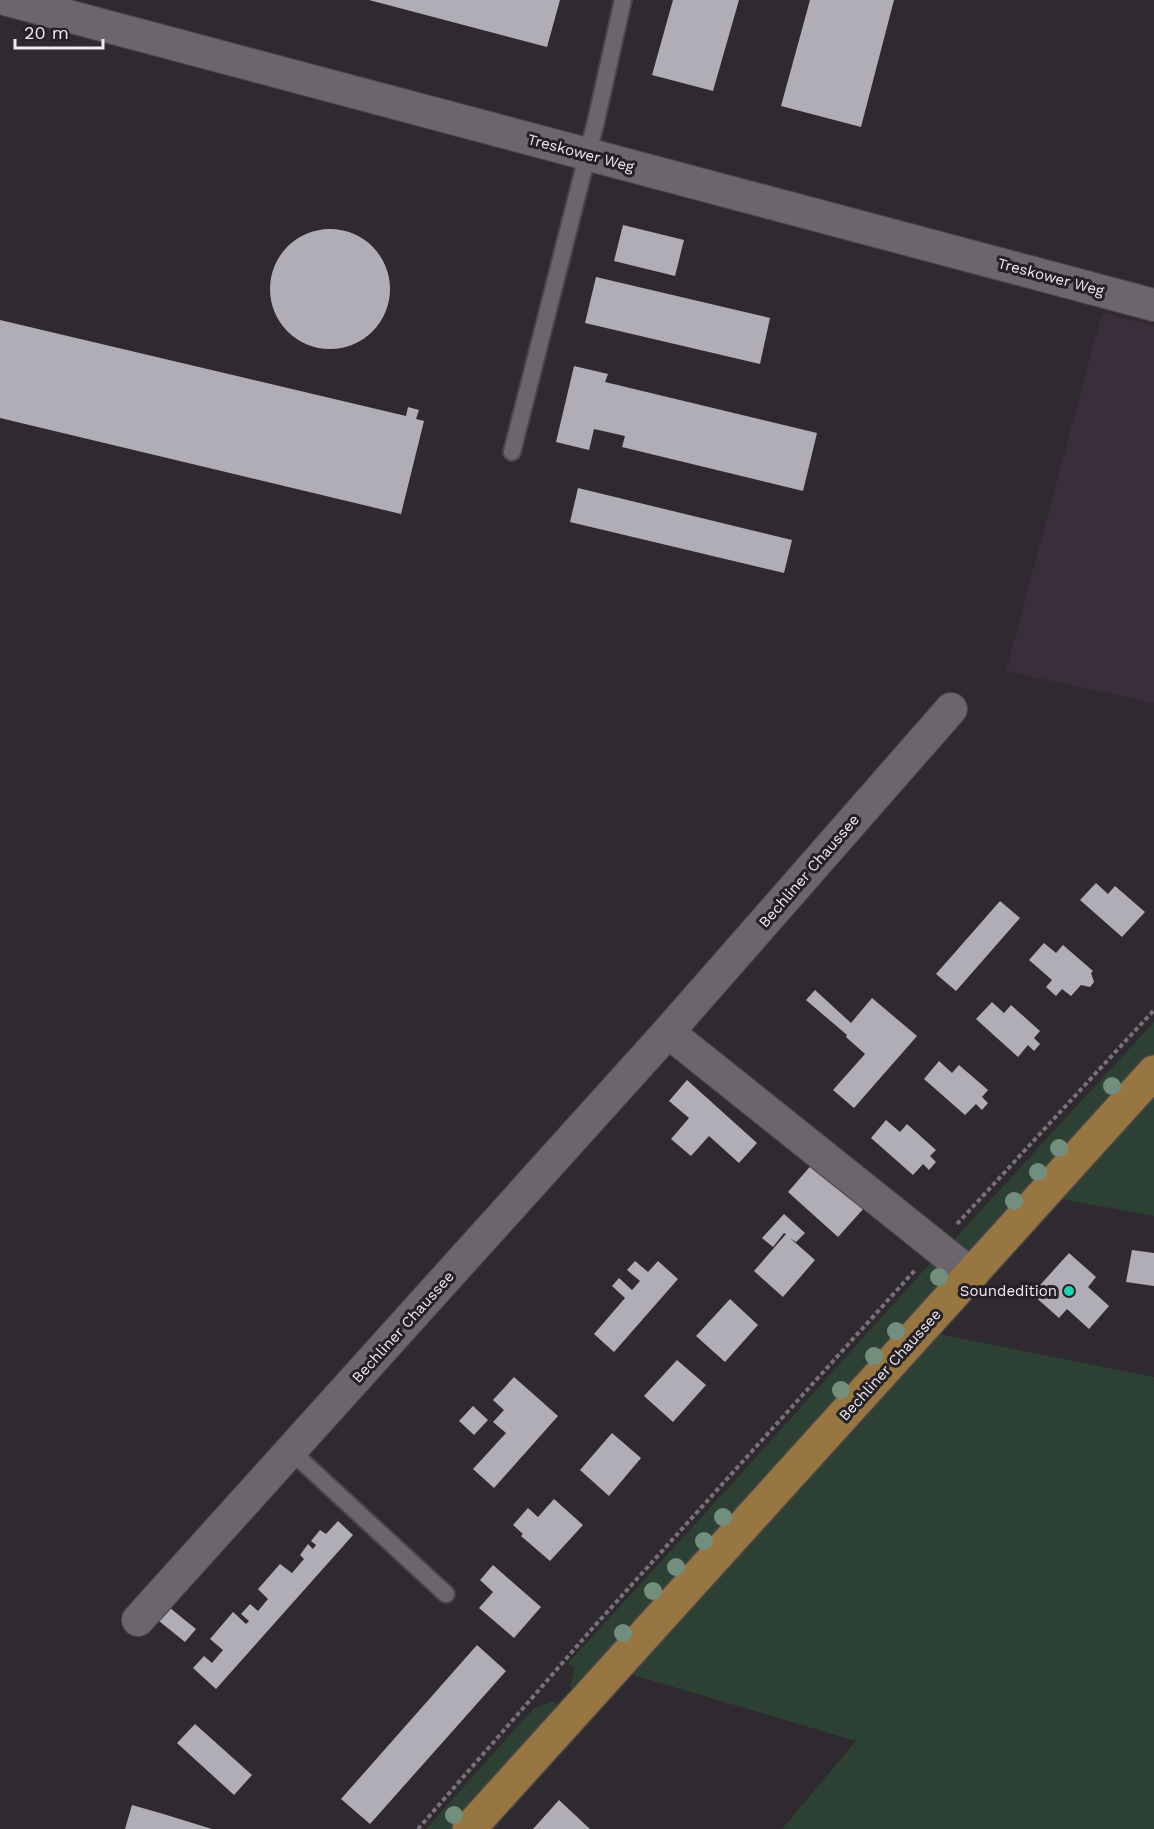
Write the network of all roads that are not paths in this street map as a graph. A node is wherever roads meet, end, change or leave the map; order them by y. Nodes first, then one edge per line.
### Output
1 (8, 0) edge
2 (623, 0) edge
3 (587, 154) junction
4 (1154, 305) edge
5 (512, 453) dead end
6 (951, 709) dead end
7 (668, 1032) junction
8 (1154, 1072) edge
9 (972, 1275) junction
10 (291, 1451) junction
11 (446, 1594) dead end
12 (138, 1620) dead end
13 (469, 1829) edge

1 - 3 street, Treskower Weg
2 - 3 lane
3 - 4 street, Treskower Weg
3 - 5 lane
6 - 7 street, Bechliner Chaussee
7 - 9 street
7 - 10 street, Bechliner Chaussee
8 - 9 main road, Bechliner Chaussee
9 - 13 main road, Bechliner Chaussee
10 - 11 lane
10 - 12 street, Bechliner Chaussee

